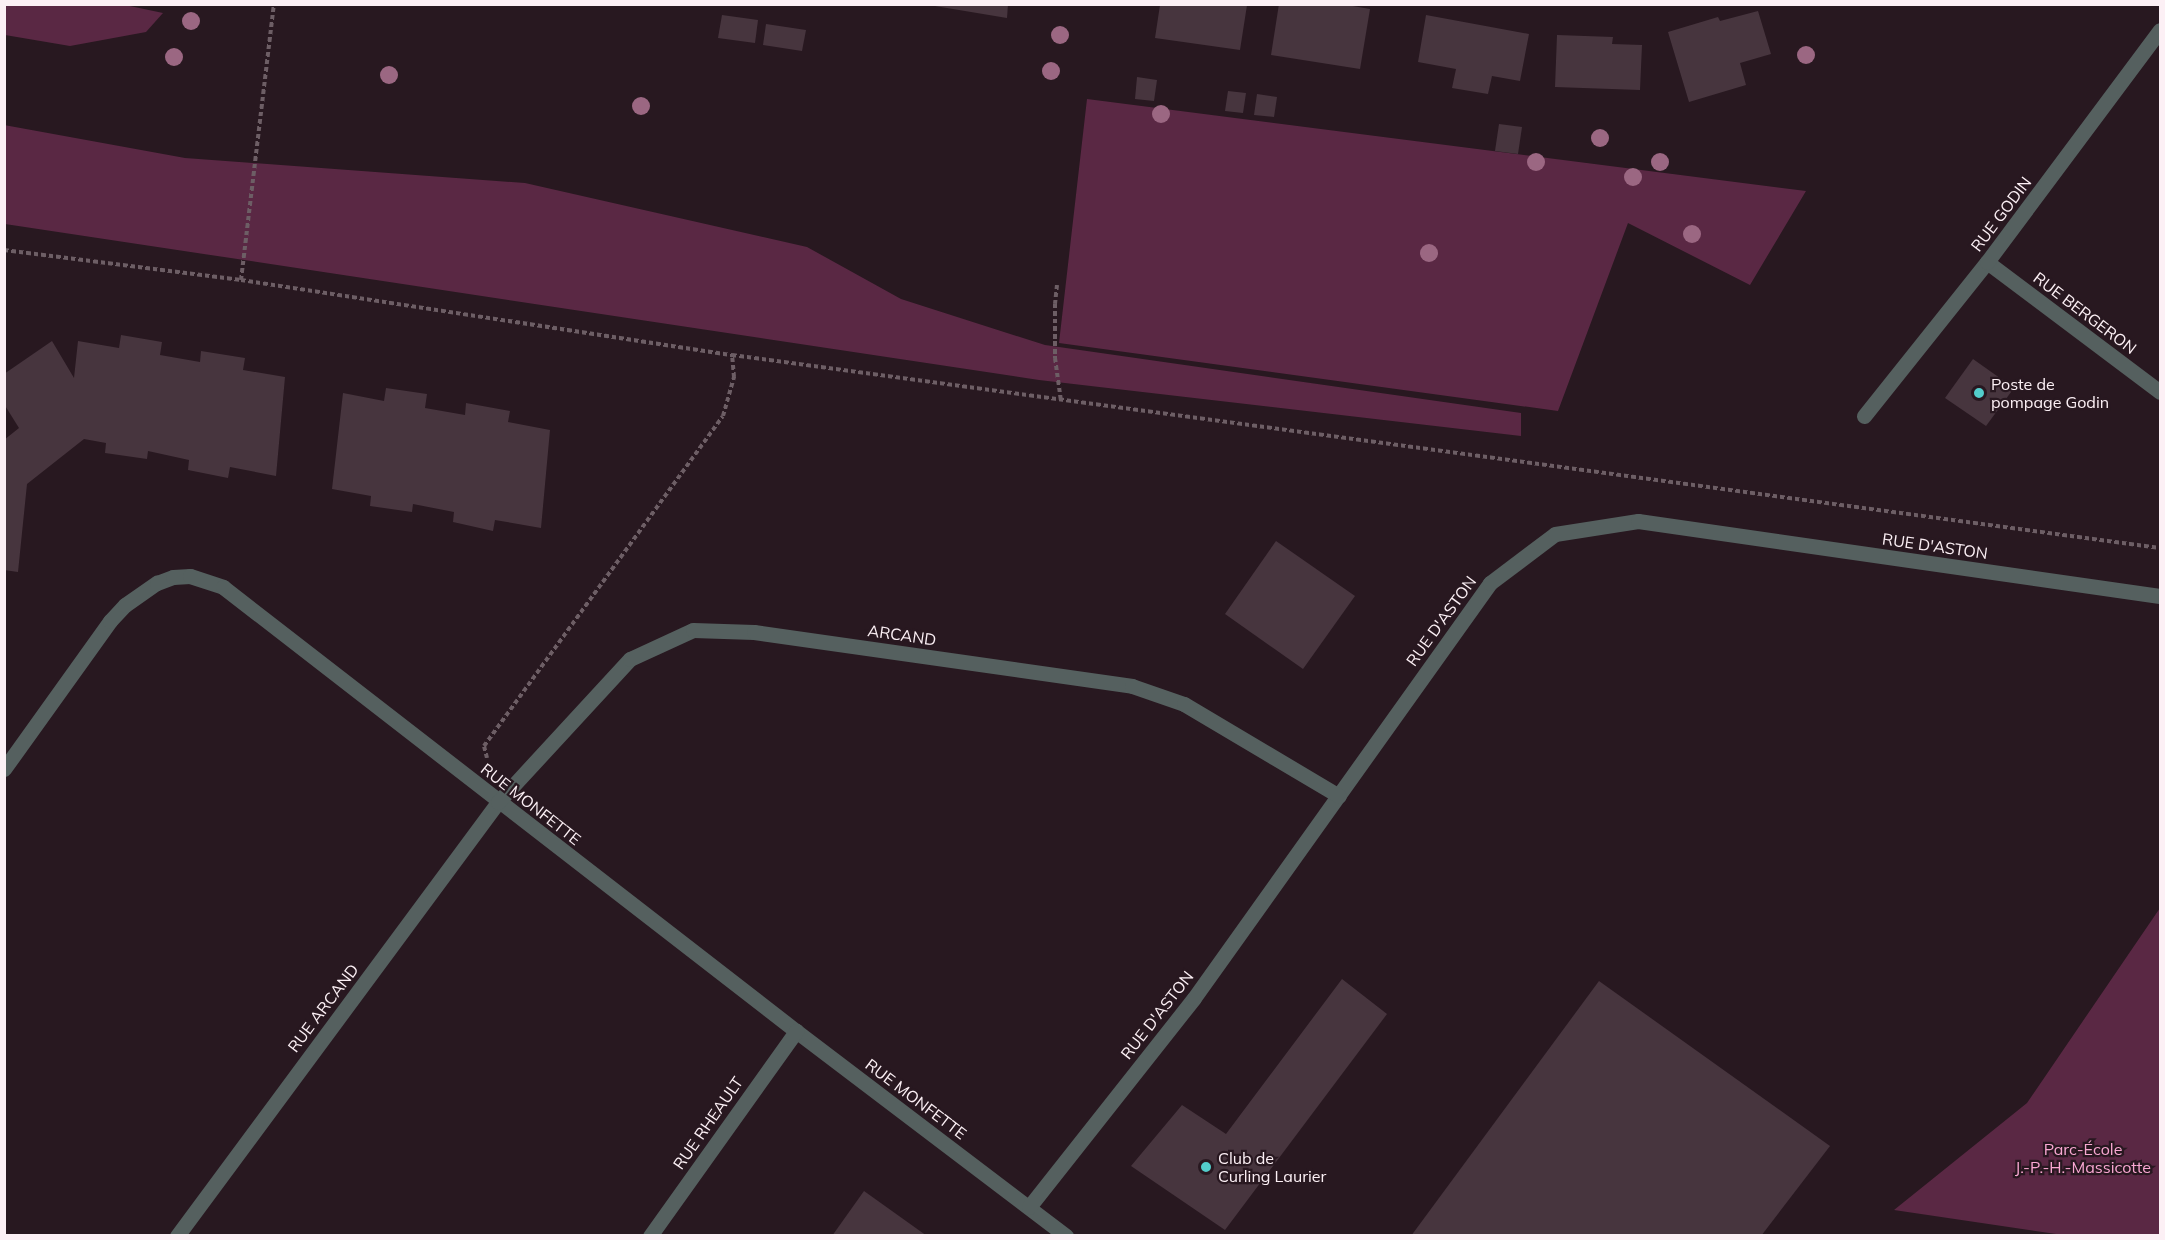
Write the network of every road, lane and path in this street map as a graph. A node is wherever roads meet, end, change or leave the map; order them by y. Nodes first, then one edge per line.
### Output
1 (274, 4) edge
2 (2160, 30) edge
3 (4, 249) edge
4 (1987, 262) junction
5 (241, 280) junction
6 (1057, 285) dead end
7 (732, 356) junction
8 (2160, 392) edge
9 (1060, 401) junction
10 (1864, 416) dead end
11 (2160, 548) edge
12 (2160, 596) edge
13 (4, 769) edge
14 (1339, 796) junction
15 (498, 802) junction
16 (796, 1031) junction
17 (1029, 1207) junction
18 (177, 1236) edge
19 (650, 1236) edge
20 (1066, 1236) edge

1 - 5 path
2 - 4 street, RUE GODIN
3 - 5 path
4 - 8 street, RUE BERGERON
4 - 10 street, RUE GODIN
5 - 7 path
6 - 9 path
7 - 9 path
7 - 15 path
9 - 11 path
12 - 14 street, RUE D'ASTON
13 - 15 street, RUE MONFETTE
14 - 15 street, ARCAND
14 - 17 street, RUE D'ASTON
15 - 16 street, RUE MONFETTE
15 - 18 street, RUE ARCAND
16 - 17 street, RUE MONFETTE
16 - 19 street, RUE RHEAULT
17 - 20 street, RUE MONFETTE

